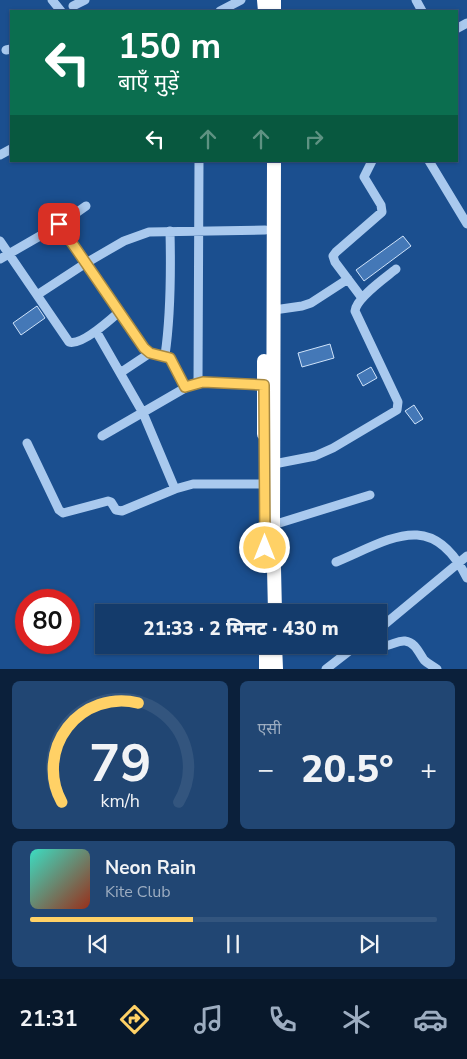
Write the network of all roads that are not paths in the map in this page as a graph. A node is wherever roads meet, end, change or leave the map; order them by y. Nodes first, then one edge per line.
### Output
1 (52, 0) edge
2 (85, 0) edge
3 (241, 0) edge
4 (73, 6) edge
5 (60, 10) edge
6 (222, 10) edge
7 (199, 162) edge
8 (266, 162) edge
9 (274, 162) edge
10 (372, 162) edge
11 (429, 162) edge
12 (86, 206) dead end
13 (59, 224) junction
14 (467, 224) edge
15 (266, 230) junction
16 (170, 231) junction
17 (199, 231) junction
18 (0, 241) edge
19 (9, 254) junction
20 (0, 260) edge
21 (86, 263) junction
22 (396, 269) dead end
23 (348, 279) junction
24 (37, 296) junction
25 (362, 298) junction
26 (274, 310) junction
27 (120, 312) junction
28 (96, 331) junction
29 (150, 353) junction
30 (165, 356) junction
31 (120, 374) junction
32 (198, 383) junction
33 (264, 385) junction
34 (185, 387) junction
35 (142, 413) junction
36 (102, 436) dead end
37 (27, 442) dead end
38 (274, 464) junction
39 (265, 484) junction
40 (175, 489) junction
41 (370, 495) dead end
42 (273, 525) junction
43 (467, 556) edge
44 (336, 562) dead end
45 (460, 563) junction
46 (467, 578) edge
47 (265, 604) edge
48 (275, 604) edge
49 (387, 622) edge
50 (387, 646) edge
51 (266, 654) edge
52 (275, 654) edge
53 (345, 654) edge
54 (266, 669) edge
55 (276, 669) edge
56 (326, 669) edge
57 (437, 669) edge

1 - 5 street
2 - 4 street
3 - 6 street
7 - 17 street
8 - 15 highway
9 - 26 highway
10 - 23 street
11 - 14 street
12 - 13 street
13 - 19 street
13 - 21 street
15 - 17 street
15 - 33 highway
16 - 17 street
16 - 21 street
16 - 30 street
17 - 32 street
18 - 19 street
19 - 20 street
19 - 24 street
21 - 24 street
21 - 27 street
22 - 25 street
23 - 25 street
23 - 26 street
24 - 28 street
25 - 38 street
26 - 38 highway
27 - 28 street
27 - 29 street
28 - 31 street
29 - 30 street
29 - 31 street
30 - 34 street
31 - 35 street
32 - 33 street
32 - 34 street
33 - 39 highway
34 - 35 street
35 - 36 street
35 - 40 street
37 - 40 street
38 - 42 highway
39 - 40 street
39 - 47 highway
41 - 42 street
42 - 48 highway
43 - 45 street
44 - 45 street
45 - 46 street
45 - 49 street
50 - 57 street
51 - 54 highway
52 - 55 highway
53 - 56 street

